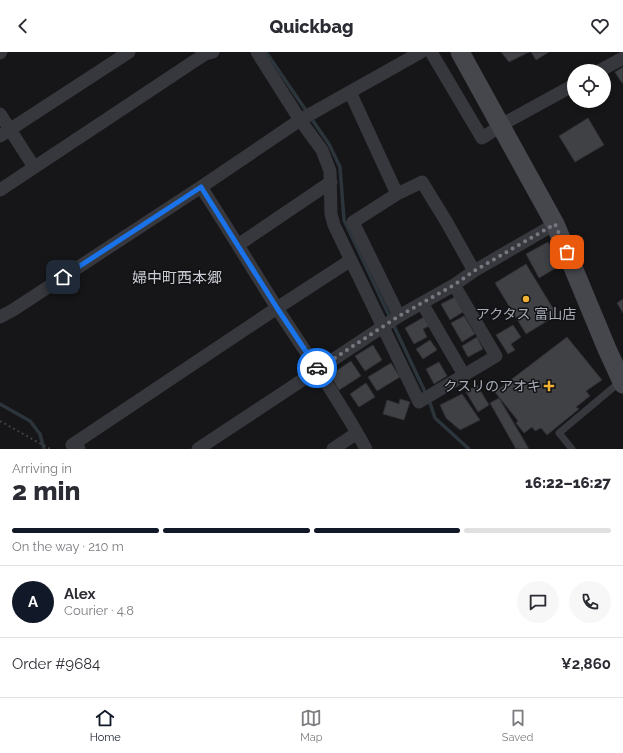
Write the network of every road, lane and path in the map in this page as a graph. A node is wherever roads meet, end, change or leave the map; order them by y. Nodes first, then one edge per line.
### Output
1 (129, 52) edge
2 (213, 52) edge
3 (257, 52) edge
4 (421, 52) edge
5 (431, 52) edge
6 (460, 52) edge
7 (623, 58) edge
8 (611, 64) edge
9 (567, 89) edge
10 (350, 92) junction
11 (0, 114) edge
12 (300, 120) junction
13 (501, 126) junction
14 (5, 133) edge
15 (34, 167) junction
16 (331, 182) junction
17 (201, 187) junction
18 (0, 190) edge
19 (397, 194) junction
20 (555, 224) junction
21 (238, 244) junction
22 (351, 260) junction
23 (474, 271) junction
24 (454, 285) junction
25 (422, 303) junction
26 (277, 308) junction
27 (399, 316) junction
28 (0, 317) edge
29 (383, 327) junction
30 (318, 369) junction
31 (464, 375) junction
32 (622, 382) edge
33 (0, 422) edge
34 (357, 432) junction
35 (50, 449) edge
36 (79, 449) edge
37 (198, 449) edge
38 (333, 449) edge
39 (366, 449) edge
40 (572, 449) edge

1 - 14 street
2 - 15 street
3 - 12 street
4 - 10 street
5 - 13 street
6 - 13 street
7 - 8 street
9 - 13 street
10 - 12 street
10 - 19 street
11 - 14 street
12 - 16 street
12 - 17 street
13 - 20 street
14 - 15 street
15 - 18 street
16 - 21 street
16 - 22 street
17 - 21 street
17 - 28 street
19 - 23 street
19 - 27 street
20 - 23 street
20 - 32 street
21 - 26 street
22 - 26 street
22 - 29 street
23 - 24 street
24 - 25 street
24 - 31 street
25 - 27 street
25 - 31 street
26 - 30 street
26 - 36 street
27 - 29 street
29 - 30 street
29 - 31 street
30 - 34 street
30 - 37 street
32 - 40 lane
33 - 35 path
34 - 38 street
34 - 39 street

